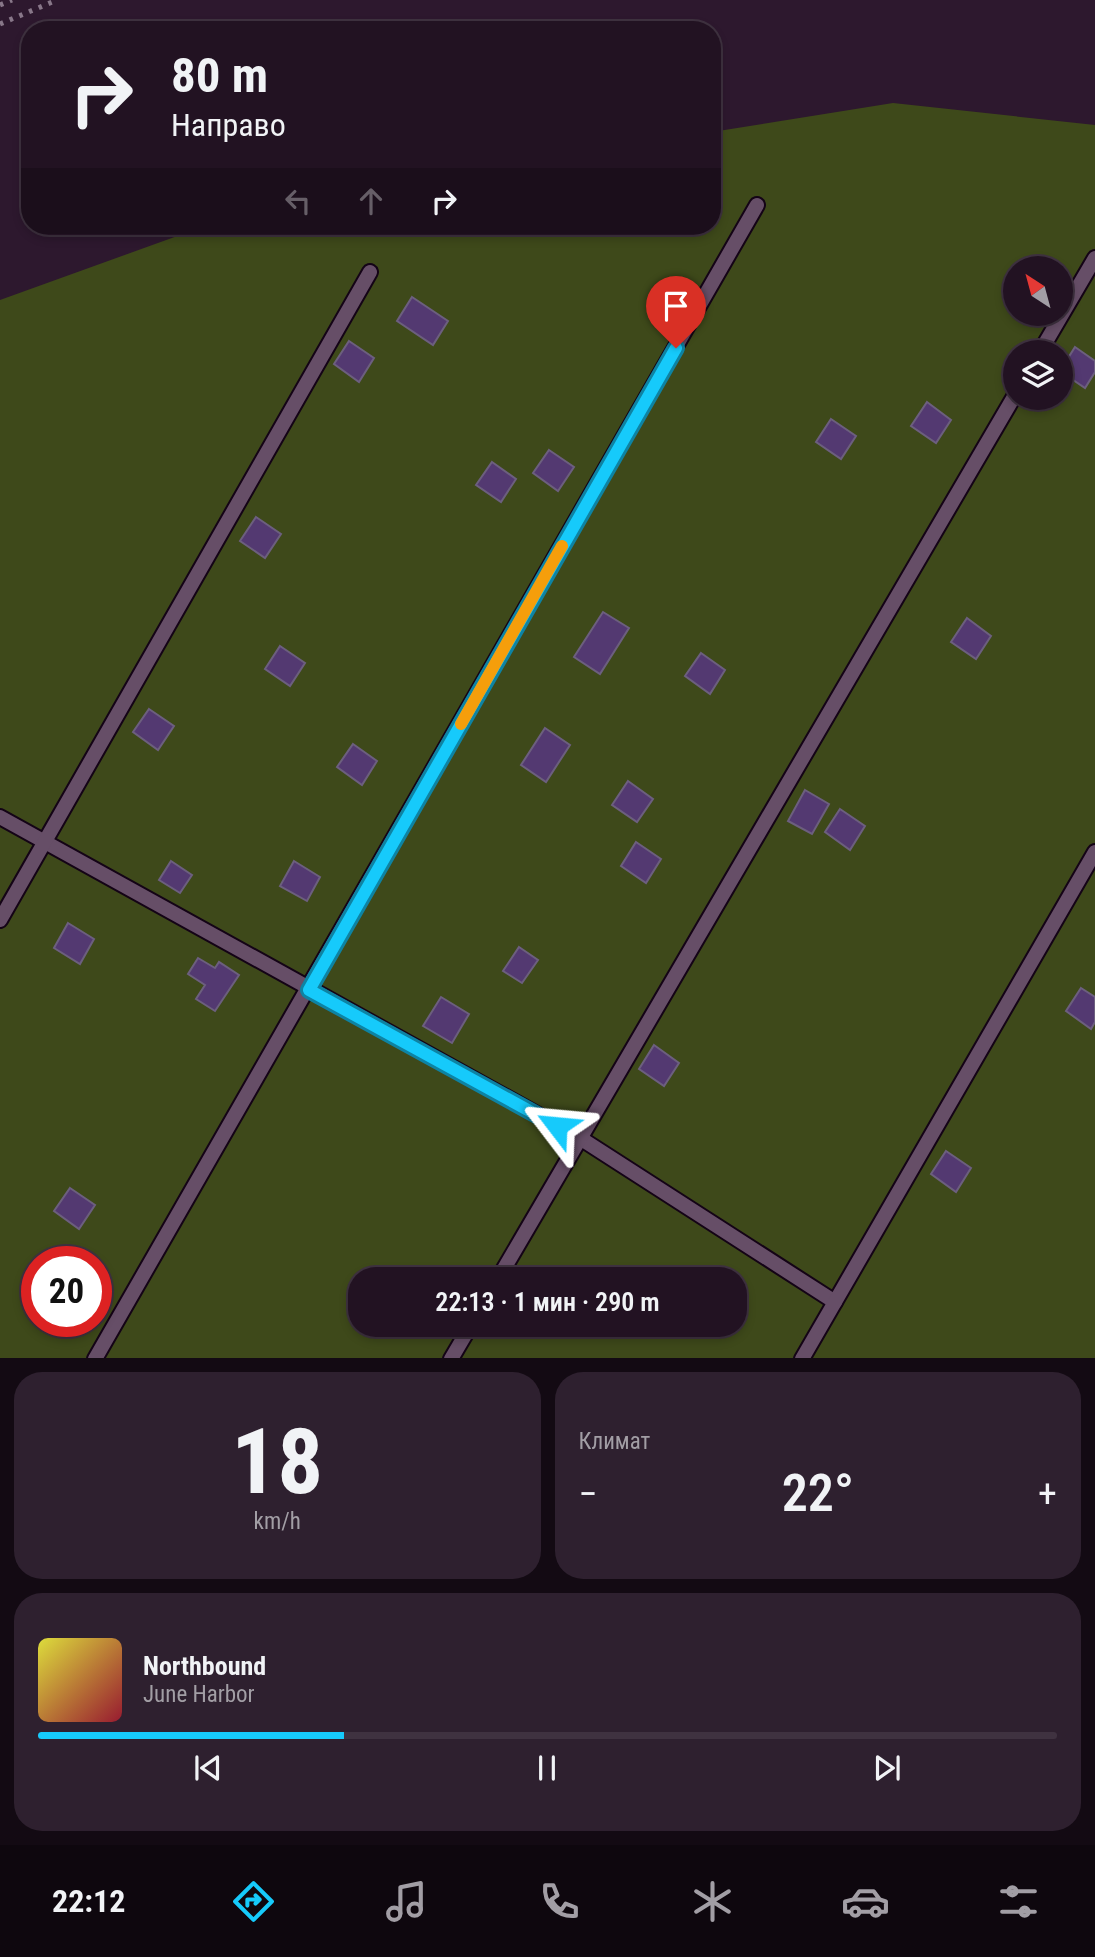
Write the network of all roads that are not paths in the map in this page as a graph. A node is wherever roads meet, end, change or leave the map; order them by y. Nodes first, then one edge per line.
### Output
1 (757, 205) dead end
2 (1095, 258) edge
3 (370, 272) dead end
4 (1047, 340) edge
5 (1006, 410) edge
6 (0, 817) edge
7 (45, 842) junction
8 (1095, 852) edge
9 (0, 920) edge
10 (309, 990) junction
11 (580, 1138) junction
12 (505, 1267) edge
13 (835, 1302) junction
14 (464, 1337) edge
15 (95, 1358) edge
16 (452, 1358) edge
17 (803, 1358) edge

1 - 10 lane
2 - 4 lane
3 - 7 lane
5 - 11 lane
6 - 7 lane
7 - 9 lane
7 - 10 lane
8 - 13 lane
10 - 11 lane
10 - 15 lane
11 - 12 lane
11 - 13 lane
13 - 17 lane
14 - 16 lane

